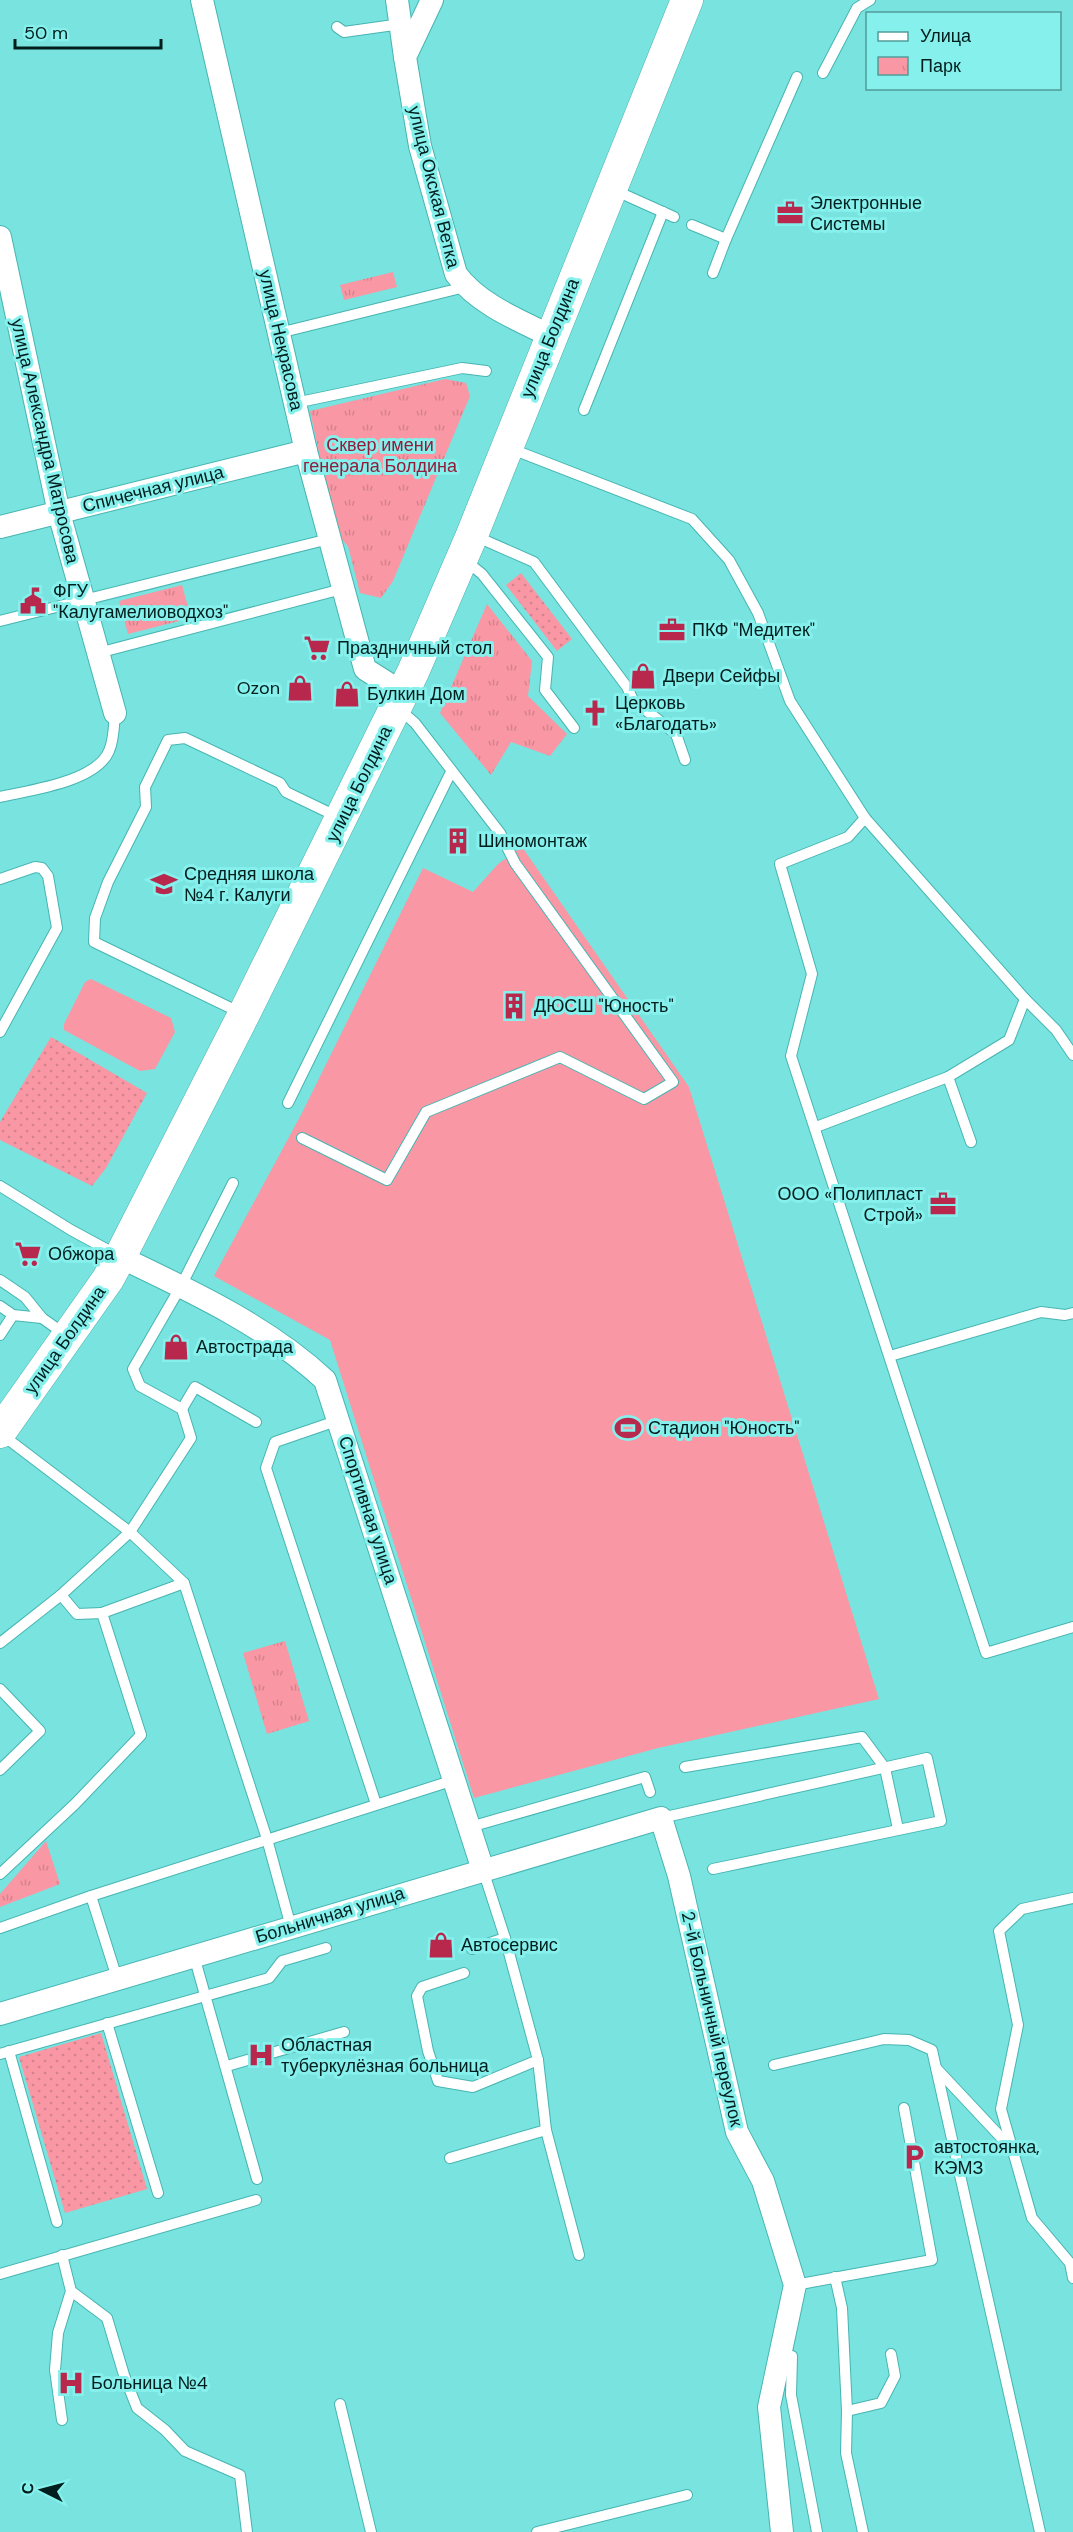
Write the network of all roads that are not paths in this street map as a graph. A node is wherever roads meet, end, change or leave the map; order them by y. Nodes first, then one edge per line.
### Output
1 (202, 0) edge
2 (398, 0) edge
3 (432, 0) edge
4 (687, 0) edge
5 (870, 0) edge
6 (400, 24) junction
7 (337, 27) dead end
8 (405, 57) junction
9 (823, 73) dead end
10 (797, 77) dead end
11 (610, 189) junction
12 (692, 225) dead end
13 (0, 237) edge
14 (726, 239) junction
15 (713, 273) dead end
16 (465, 287) junction
17 (279, 333) junction
18 (551, 336) junction
19 (486, 370) dead end
20 (295, 403) junction
21 (584, 410) dead end
22 (506, 447) junction
23 (306, 451) junction
24 (59, 513) junction
25 (0, 527) edge
26 (329, 539) junction
27 (467, 546) junction
28 (342, 589) junction
29 (83, 600) junction
30 (0, 621) edge
31 (98, 653) junction
32 (400, 700) junction
33 (115, 713) joint
34 (574, 728) dead end
35 (685, 760) dead end
36 (451, 772) junction
37 (0, 797) edge
38 (342, 818) junction
39 (865, 819) junction
40 (0, 879) edge
41 (1025, 999) junction
42 (244, 1014) junction
43 (0, 1032) edge
44 (1073, 1055) edge
45 (948, 1077) junction
46 (288, 1103) dead end
47 (816, 1127) junction
48 (302, 1138) dead end
49 (971, 1142) dead end
50 (233, 1184) dead end
51 (0, 1186) edge
52 (120, 1257) junction
53 (0, 1280) edge
54 (181, 1286) junction
55 (0, 1306) edge
56 (1073, 1313) edge
57 (14, 1315) junction
58 (42, 1318) junction
59 (0, 1335) edge
60 (68, 1336) junction
61 (890, 1356) junction
62 (182, 1409) junction
63 (339, 1420) junction
64 (256, 1422) dead end
65 (0, 1432) edge
66 (130, 1532) junction
67 (184, 1583) junction
68 (62, 1595) junction
69 (102, 1613) junction
70 (1073, 1627) edge
71 (0, 1643) edge
72 (0, 1689) edge
73 (685, 1767) dead end
74 (885, 1768) junction
75 (0, 1770) edge
76 (454, 1779) junction
77 (650, 1792) dead end
78 (376, 1803) junction
79 (661, 1818) junction
80 (470, 1827) junction
81 (898, 1829) junction
82 (267, 1839) junction
83 (483, 1869) junction
84 (712, 1869) dead end
85 (0, 1874) edge
86 (91, 1896) junction
87 (1073, 1898) edge
88 (291, 1927) junction
89 (0, 1928) edge
90 (505, 1938) junction
91 (326, 1948) dead end
92 (472, 1949) dead end
93 (194, 1956) junction
94 (464, 1973) dead end
95 (117, 1978) junction
96 (206, 1995) junction
97 (0, 2014) edge
98 (107, 2023) junction
99 (344, 2032) dead end
100 (4, 2053) edge
101 (538, 2060) junction
102 (774, 2065) dead end
103 (226, 2066) junction
104 (936, 2068) junction
105 (904, 2108) dead end
106 (546, 2130) junction
107 (1012, 2150) junction
108 (450, 2158) dead end
109 (257, 2179) dead end
110 (158, 2193) dead end
111 (256, 2200) dead end
112 (57, 2222) dead end
113 (62, 2255) junction
114 (579, 2255) dead end
115 (1071, 2260) edge
116 (0, 2274) edge
117 (835, 2277) junction
118 (1073, 2278) edge
119 (795, 2285) junction
120 (71, 2291) junction
121 (891, 2354) dead end
122 (792, 2356) dead end
123 (340, 2404) dead end
124 (847, 2411) junction
125 (62, 2420) dead end
126 (687, 2495) dead end
127 (247, 2532) edge
128 (371, 2532) edge
129 (537, 2532) edge
130 (782, 2532) edge
131 (818, 2532) edge
132 (863, 2532) edge
133 (1040, 2532) edge

1 - 17 street, улица Некрасова
2 - 6 street, улица Окская Ветка
3 - 8 street
4 - 11 main road, улица Болдина
5 - 9 lane
6 - 7 lane
6 - 8 street, улица Окская Ветка
8 - 16 street, улица Окская Ветка
10 - 14 lane
11 - 18 main road, улица Болдина
11 - 21 lane
12 - 14 lane
13 - 24 street, улица Александра Матросова
14 - 15 lane
16 - 17 lane
16 - 18 street, улица Окская Ветка
17 - 20 street, улица Некрасова
18 - 22 main road, улица Болдина
19 - 20 lane
20 - 23 street, улица Некрасова
22 - 27 main road, улица Болдина
22 - 39 lane
23 - 24 street, Спичечная улица
23 - 26 street, улица Некрасова
24 - 25 street, Спичечная улица
24 - 29 street, улица Александра Матросова
26 - 28 street, улица Некрасова
26 - 29 lane
27 - 32 main road, улица Болдина
27 - 34 lane
27 - 35 lane
28 - 31 lane
28 - 32 street, улица Некрасова
29 - 30 lane
29 - 31 street, улица Александра Матросова
31 - 33 street, улица Александра Матросова
32 - 36 lane
32 - 38 main road, улица Болдина
33 - 37 lane
36 - 46 lane
36 - 48 lane
38 - 42 main road, улица Болдина
38 - 42 lane
39 - 41 lane
39 - 47 lane
40 - 43 lane
41 - 44 lane
41 - 45 lane
42 - 52 main road, улица Болдина
45 - 47 lane
45 - 49 lane
47 - 61 lane
50 - 54 lane
51 - 52 lane
52 - 54 street, Спортивная улица
52 - 60 main road, улица Болдина
53 - 58 lane
54 - 62 lane
54 - 63 street, Спортивная улица
55 - 57 lane
56 - 61 lane
57 - 58 lane
57 - 59 lane
58 - 60 lane
60 - 65 main road, улица Болдина
61 - 70 lane
62 - 64 lane
62 - 66 lane
63 - 76 street, Спортивная улица
63 - 78 lane
65 - 66 lane
66 - 67 lane
66 - 68 lane
67 - 69 lane
67 - 82 lane
68 - 69 lane
68 - 71 lane
69 - 85 lane
72 - 75 lane
73 - 74 lane
74 - 79 lane
74 - 81 lane
74 - 81 lane
76 - 78 lane
76 - 80 street, Спортивная улица
77 - 80 lane
78 - 82 lane
79 - 83 street, Больничная улица
79 - 119 street, 2-й Больничный переулок
80 - 83 street, Спортивная улица
81 - 84 lane
82 - 86 lane
82 - 88 lane
83 - 88 street, Больничная улица
83 - 90 lane
86 - 89 lane
86 - 95 lane
87 - 107 lane
88 - 93 street, Больничная улица
90 - 92 lane
90 - 101 lane
91 - 96 lane
93 - 95 street, Больничная улица
93 - 96 lane
94 - 101 lane
95 - 97 street, Больничная улица
96 - 98 lane
96 - 103 lane
98 - 100 lane
98 - 110 lane
99 - 103 lane
100 - 112 lane
101 - 106 lane
102 - 104 lane
103 - 109 lane
104 - 107 lane
104 - 133 lane
105 - 117 lane
106 - 108 lane
106 - 114 lane
107 - 115 lane
111 - 113 lane
113 - 116 lane
113 - 120 lane
115 - 118 lane
117 - 119 lane
117 - 124 lane
119 - 130 street, 2-й Больничный переулок
120 - 125 lane
120 - 127 lane
121 - 124 lane
122 - 131 lane
123 - 128 lane
124 - 132 lane
126 - 129 lane

